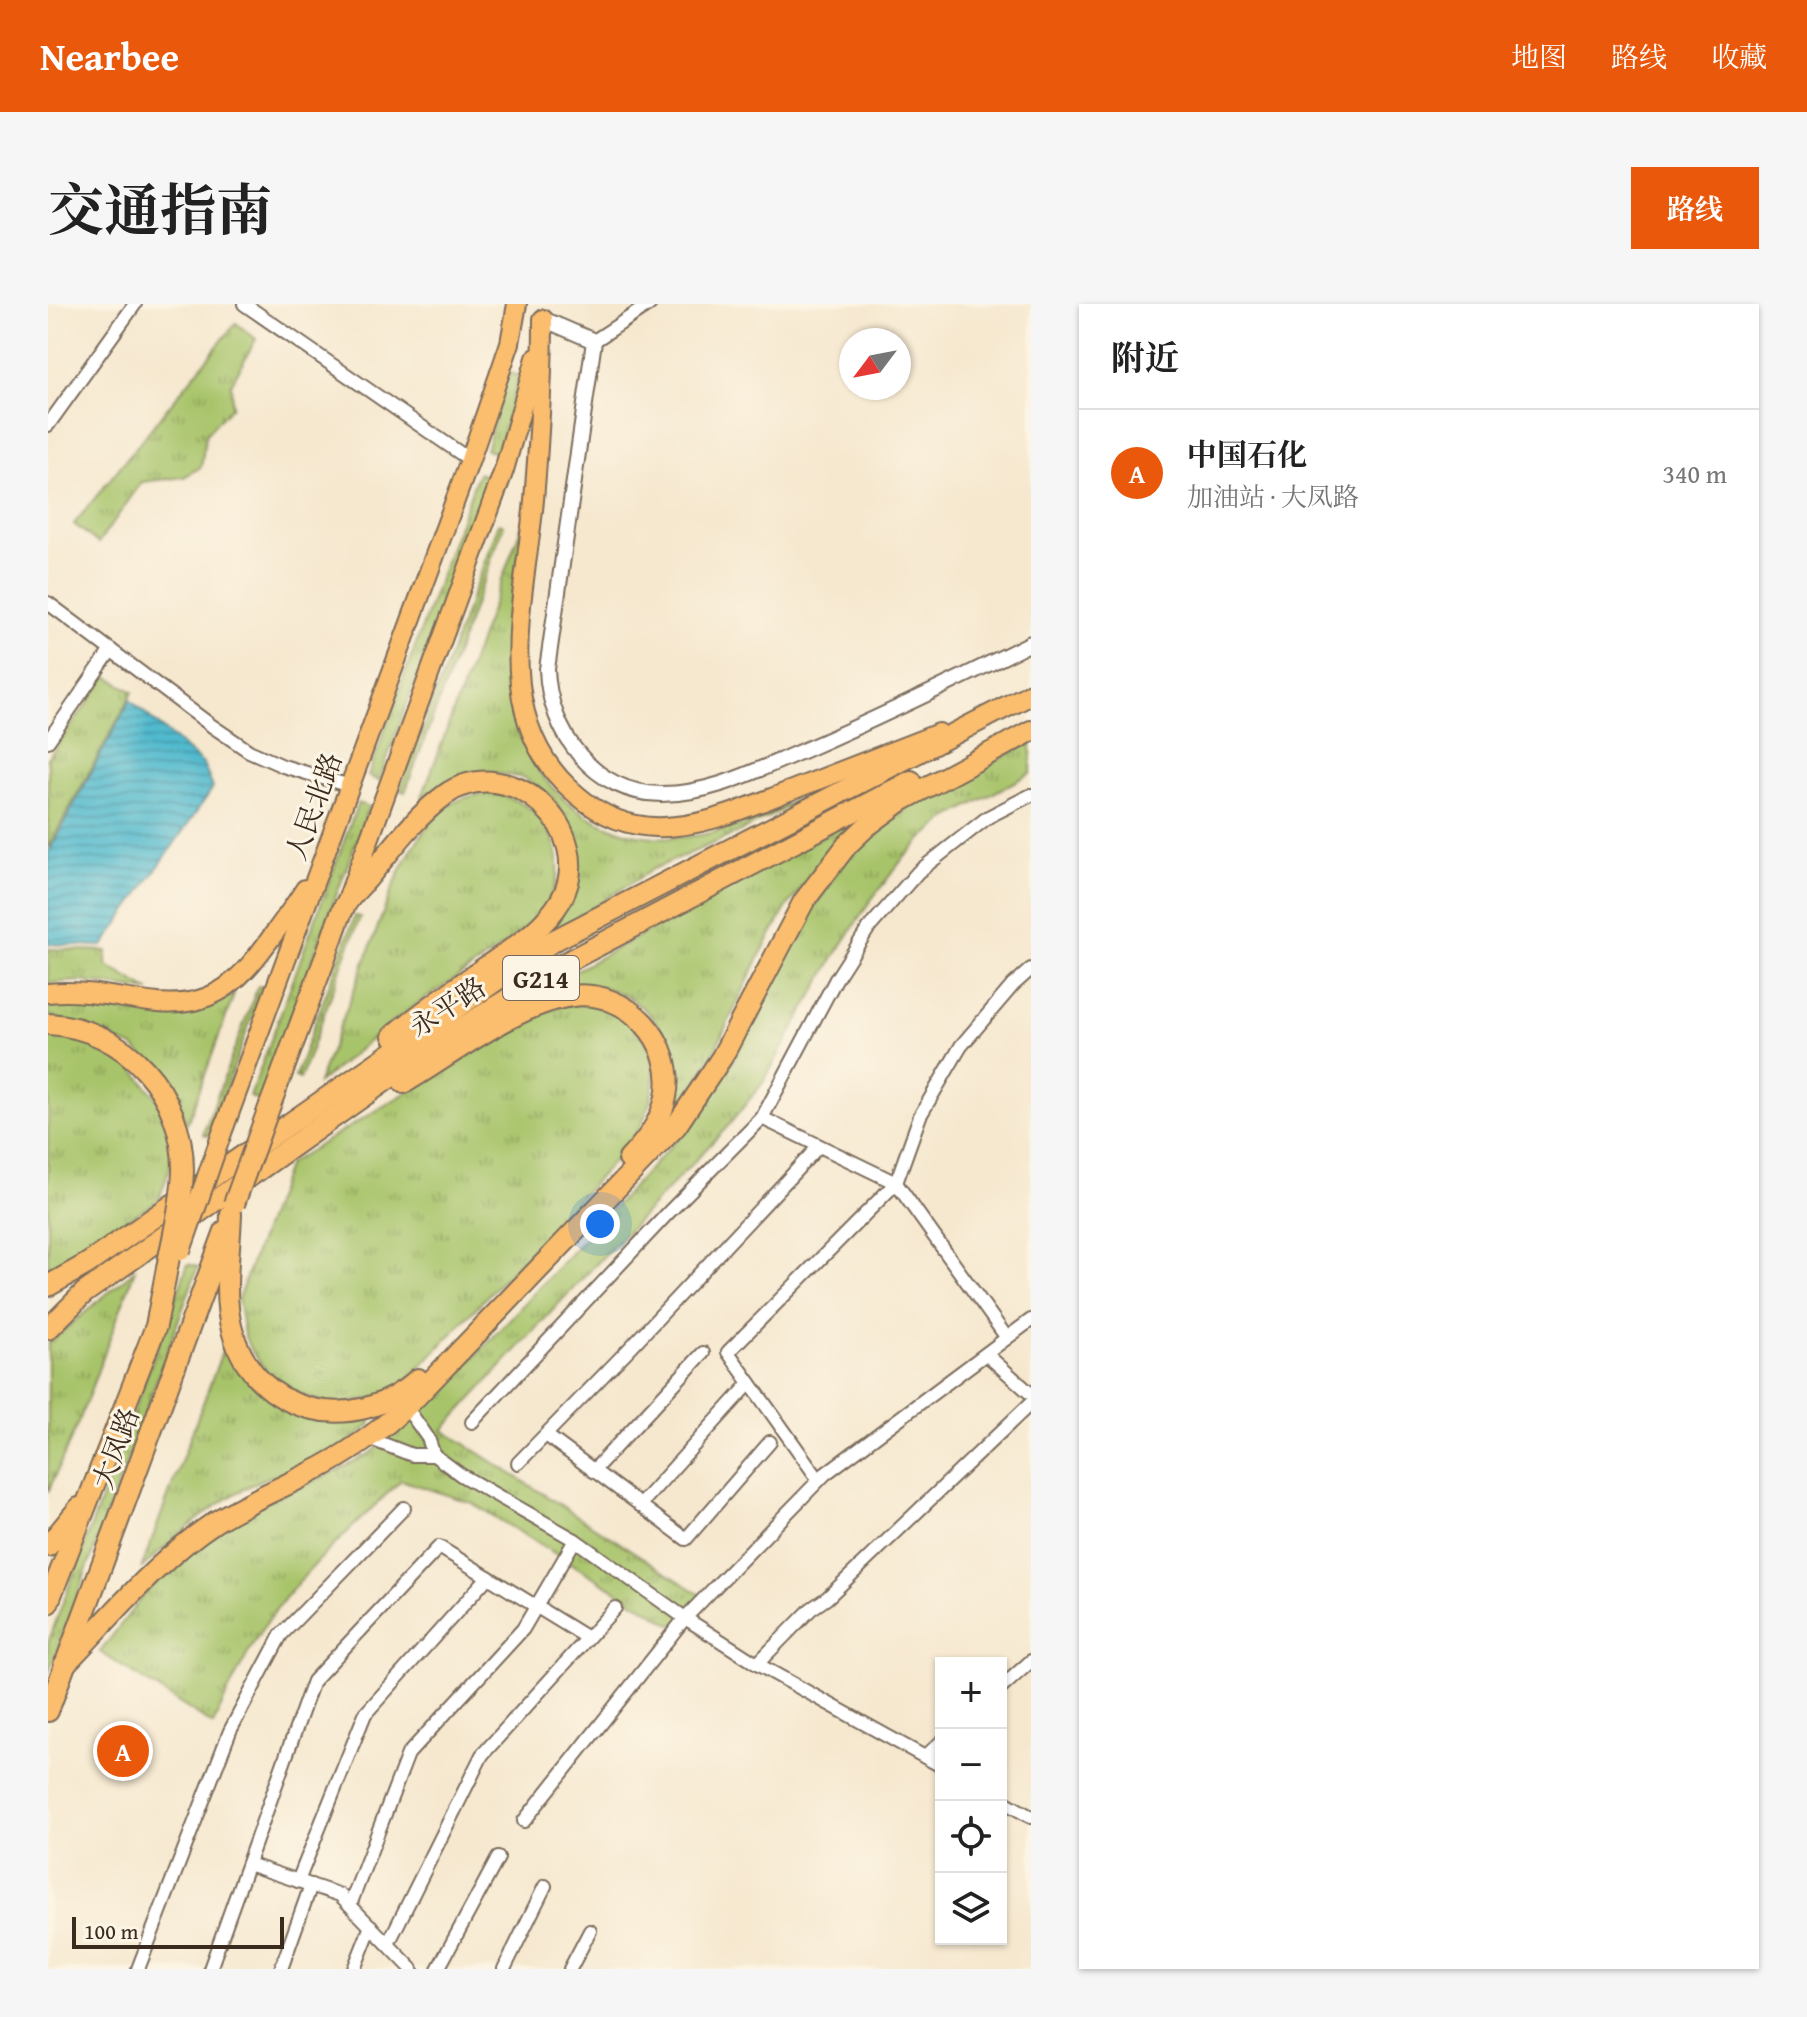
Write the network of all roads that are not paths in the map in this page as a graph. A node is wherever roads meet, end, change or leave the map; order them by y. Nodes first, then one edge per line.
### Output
1 (135, 304) edge
2 (244, 304) edge
3 (517, 304) edge
4 (650, 304) edge
5 (544, 312) edge
6 (594, 341) junction
7 (48, 425) edge
8 (470, 460) junction
9 (504, 470) junction
10 (48, 603) edge
11 (1031, 643) edge
12 (111, 650) junction
13 (1031, 694) edge
14 (1001, 709) junction
15 (1031, 718) edge
16 (1031, 731) edge
17 (48, 741) edge
18 (350, 786) junction
19 (1031, 795) edge
20 (384, 797) junction
21 (326, 852) junction
22 (345, 904) junction
23 (1031, 969) edge
24 (48, 993) edge
25 (48, 1024) edge
26 (346, 1082) junction
27 (343, 1111) junction
28 (762, 1118) junction
29 (819, 1146) junction
30 (896, 1183) junction
31 (233, 1209) junction
32 (87, 1264) junction
33 (48, 1286) edge
34 (48, 1292) edge
35 (84, 1293) junction
36 (48, 1318) edge
37 (1031, 1320) edge
38 (156, 1326) junction
39 (48, 1329) edge
40 (1007, 1338) junction
41 (703, 1353) dead end
42 (986, 1354) junction
43 (750, 1383) junction
44 (1031, 1394) edge
45 (1031, 1403) edge
46 (406, 1407) junction
47 (472, 1422) dead end
48 (546, 1435) junction
49 (368, 1438) junction
50 (770, 1442) dead end
51 (434, 1455) junction
52 (518, 1463) dead end
53 (593, 1471) junction
54 (819, 1480) junction
55 (89, 1496) junction
56 (640, 1505) junction
57 (404, 1508) dead end
58 (575, 1540) junction
59 (48, 1546) edge
60 (488, 1577) junction
61 (48, 1603) edge
62 (537, 1605) junction
63 (615, 1608) dead end
64 (685, 1618) junction
65 (586, 1637) junction
66 (1031, 1661) edge
67 (757, 1664) junction
68 (64, 1665) junction
69 (1007, 1683) edge
70 (48, 1711) edge
71 (935, 1748) edge
72 (925, 1757) junction
73 (935, 1763) edge
74 (1003, 1801) edge
75 (1031, 1817) edge
76 (524, 1821) dead end
77 (498, 1858) dead end
78 (248, 1864) junction
79 (305, 1883) junction
80 (545, 1886) dead end
81 (350, 1905) junction
82 (371, 1926) junction
83 (590, 1931) dead end
84 (388, 1944) junction
85 (138, 1969) edge
86 (210, 1969) edge
87 (281, 1969) edge
88 (354, 1969) edge
89 (412, 1969) edge
90 (438, 1969) edge
91 (504, 1969) edge
92 (570, 1969) edge

1 - 7 street
2 - 8 street
3 - 8 main road, 人民北路
4 - 6 street
5 - 6 street
5 - 9 main road
5 - 14 main road
6 - 11 street
8 - 9 main road
8 - 18 main road, 人民北路
9 - 20 main road
10 - 12 street
12 - 17 street
12 - 18 street
13 - 14 highway, 永平路 / G214
14 - 26 highway, 永平路 / G214
15 - 27 highway, 永平路 / G214
16 - 46 highway
18 - 20 main road
18 - 21 main road, 人民北路
19 - 28 street
20 - 22 main road
21 - 24 main road
21 - 38 main road, 人民北路, bridge
22 - 26 highway
22 - 31 highway, bridge
23 - 30 street
25 - 38 highway, 大凤路, bridge
26 - 32 highway, 永平路 / G214
27 - 31 highway
27 - 35 highway, 永平路 / G214
28 - 29 street
28 - 47 street
29 - 30 street
29 - 48 street
30 - 40 street
30 - 43 street
31 - 68 highway, 大凤路
32 - 33 highway
32 - 34 main road, 永平路
35 - 36 main road, 永平路
35 - 39 highway
37 - 40 street
38 - 55 highway, 大凤路
40 - 42 street
41 - 53 street
42 - 44 street
42 - 54 street
43 - 54 street
43 - 56 street
45 - 67 street
46 - 49 highway
46 - 51 street
48 - 52 street
48 - 53 street
49 - 51 street
49 - 68 highway
50 - 56 street
51 - 58 street
53 - 56 street
54 - 64 street
55 - 59 highway
55 - 61 highway, 大凤路
57 - 85 street
58 - 62 street
58 - 64 street
60 - 62 street
60 - 78 street
60 - 79 street
62 - 65 street
62 - 81 street
63 - 65 street
64 - 67 street
64 - 76 street
65 - 84 street
66 - 69 street
67 - 72 street
68 - 70 highway, 大凤路
71 - 72 street
72 - 73 street
74 - 75 street
77 - 90 street
78 - 79 street
78 - 86 street
79 - 81 street
79 - 87 street
80 - 91 street
81 - 82 street
82 - 84 street
82 - 88 street
83 - 92 street
84 - 89 street

